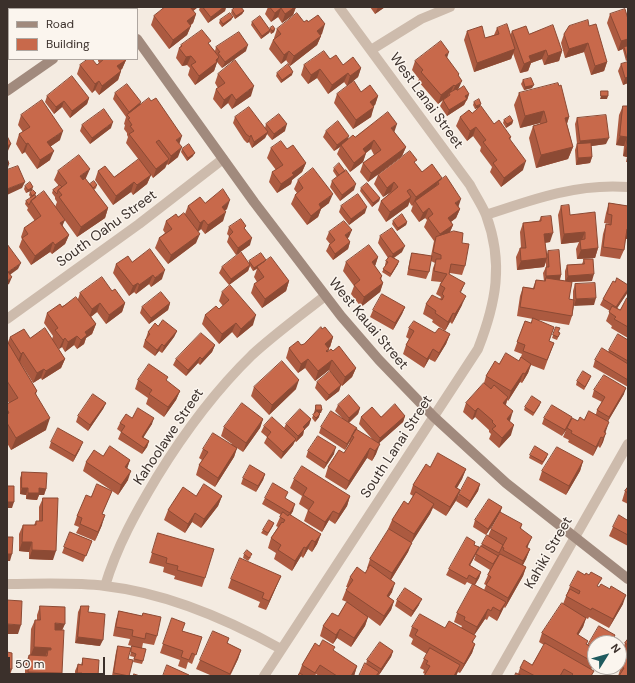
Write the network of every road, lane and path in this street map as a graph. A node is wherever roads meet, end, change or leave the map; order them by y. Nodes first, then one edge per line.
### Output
1 (339, 7) edge
2 (450, 7) edge
3 (138, 40) edge
4 (371, 50) junction
5 (52, 60) edge
6 (7, 91) edge
7 (223, 159) junction
8 (628, 187) edge
9 (486, 214) junction
10 (326, 296) junction
11 (7, 319) edge
12 (434, 417) junction
13 (628, 444) edge
14 (574, 537) junction
15 (628, 579) edge
16 (7, 584) edge
17 (105, 586) junction
18 (282, 649) junction
19 (264, 676) edge
20 (496, 676) edge

1 - 4 street, West Lanai Street
2 - 4 street
3 - 7 street, West Kauai Street
4 - 9 street, West Lanai Street
5 - 6 street
7 - 10 street, West Kauai Street
7 - 11 street, South Oahu Street
8 - 9 street
9 - 12 street, South Lanai Street
10 - 12 street, West Kauai Street
10 - 17 street, Kahoolawe Street
12 - 14 street, West Kauai Street
12 - 18 street, South Lanai Street
13 - 14 street, Kahiki Street
14 - 15 street, West Kauai Street
14 - 20 street, Kahiki Street
16 - 17 street
17 - 18 street
18 - 19 street, South Lanai Street

